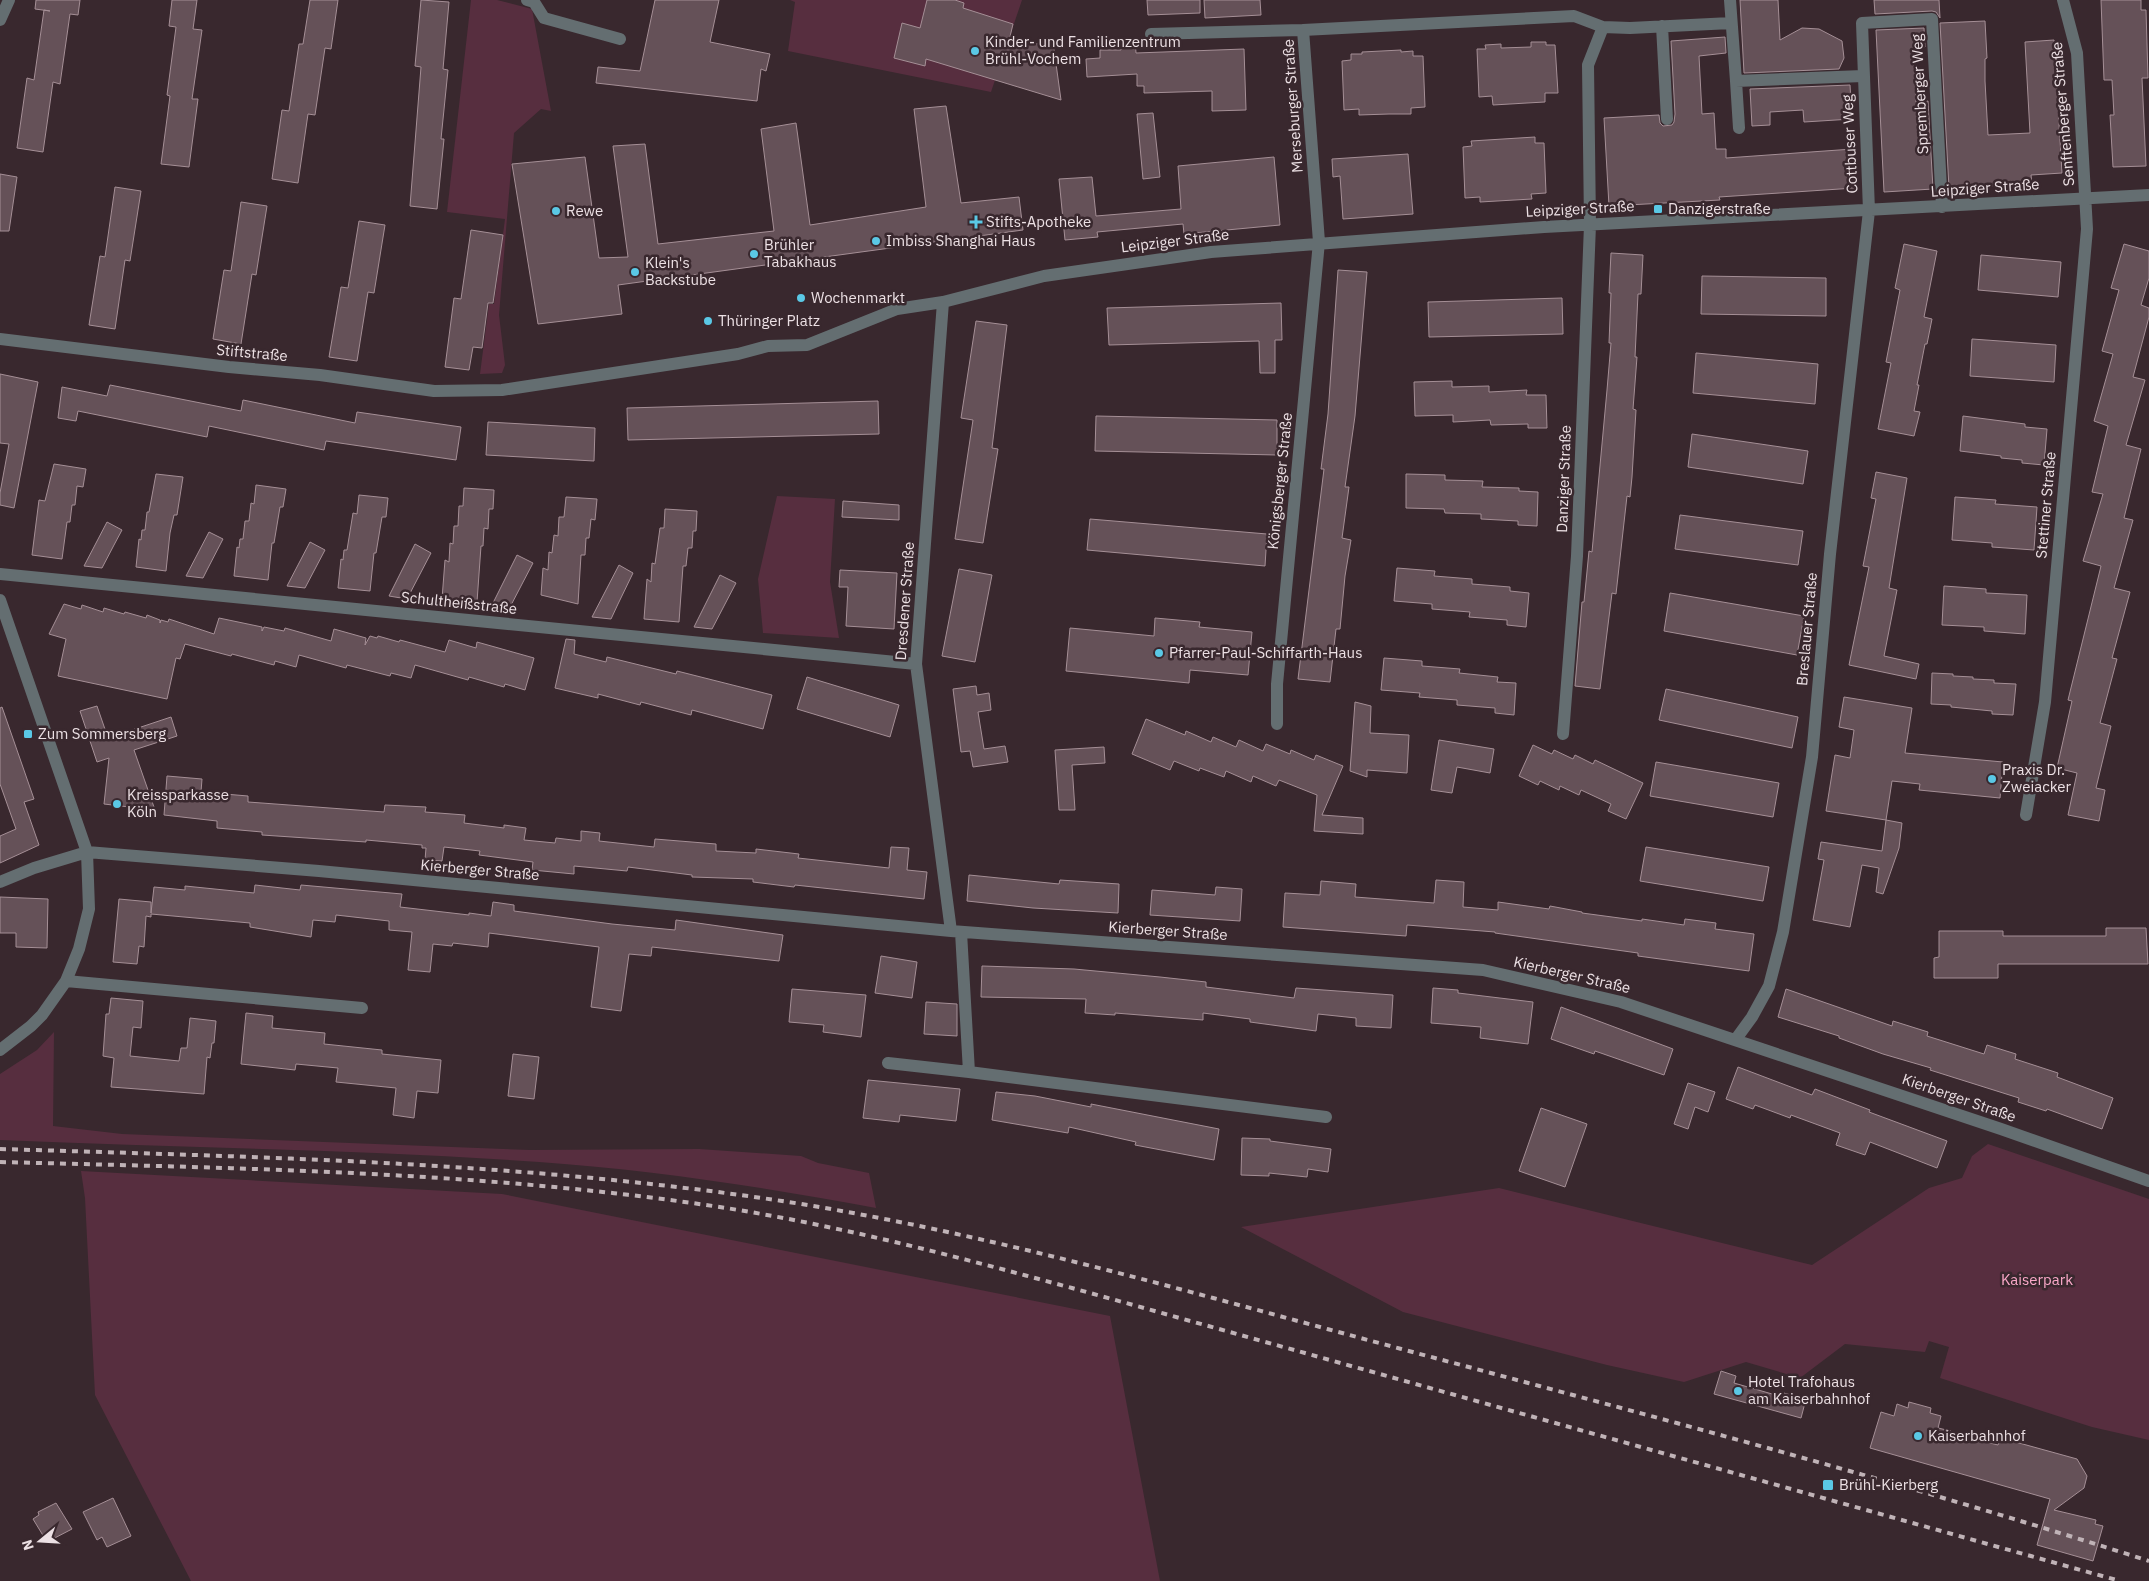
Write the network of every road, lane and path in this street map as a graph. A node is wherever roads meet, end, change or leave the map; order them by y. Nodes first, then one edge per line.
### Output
1 (9, 0) edge
2 (527, 0) edge
3 (1730, 0) edge
4 (2063, 0) edge
5 (0, 20) edge
6 (1731, 23) junction
7 (1862, 23) joint
8 (1662, 26) junction
9 (1604, 27) junction
10 (1303, 30) junction
11 (1151, 34) dead end
12 (620, 39) dead end
13 (1864, 76) junction
14 (1736, 81) junction
15 (1667, 119) dead end
16 (1739, 128) dead end
17 (2149, 195) edge
18 (2086, 197) junction
19 (1942, 207) junction
20 (1870, 210) junction
21 (1590, 225) junction
22 (1319, 242) junction
23 (943, 302) junction
24 (0, 339) edge
25 (0, 574) edge
26 (0, 600) edge
27 (916, 664) junction
28 (1277, 724) dead end
29 (1563, 734) dead end
30 (2026, 815) dead end
31 (87, 852) junction
32 (0, 882) edge
33 (956, 932) junction
34 (66, 981) junction
35 (362, 1008) dead end
36 (1736, 1039) junction
37 (0, 1050) edge
38 (888, 1064) dead end
39 (969, 1072) junction
40 (1326, 1117) dead end
41 (2149, 1181) edge

1 - 5 street
2 - 12 street
3 - 6 street
4 - 18 street, Senftenberger Straße
6 - 8 street
6 - 14 street
7 - 13 street, Cottbuser Weg
7 - 19 street, Spremberger Weg
8 - 9 street
8 - 15 street
9 - 10 street
9 - 21 street, Danziger Straße
10 - 11 street, Merseburger Straße
10 - 22 street, Merseburger Straße
13 - 14 street, Cottbuser Weg
13 - 20 street, Cottbuser Weg
14 - 16 street
17 - 18 street, Leipziger Straße
18 - 19 street, Leipziger Straße
18 - 30 street, Stettiner Straße
19 - 20 street, Leipziger Straße
20 - 21 street, Leipziger Straße
20 - 36 street, Breslauer Straße
21 - 22 street, Leipziger Straße
21 - 29 street, Danziger Straße
22 - 23 street, Leipziger Straße
22 - 28 street, Königsberger Straße
23 - 24 street, Stiftstraße
23 - 27 street, Dresdener Straße
25 - 27 street, Schultheißstraße
26 - 31 street
27 - 33 street, Dresdener Straße
31 - 32 street, Kierberger Straße
31 - 33 street, Kierberger Straße
31 - 34 street
33 - 36 street, Kierberger Straße
33 - 39 street
34 - 35 street
34 - 37 street
36 - 41 street, Kierberger Straße
38 - 39 street
39 - 40 street

